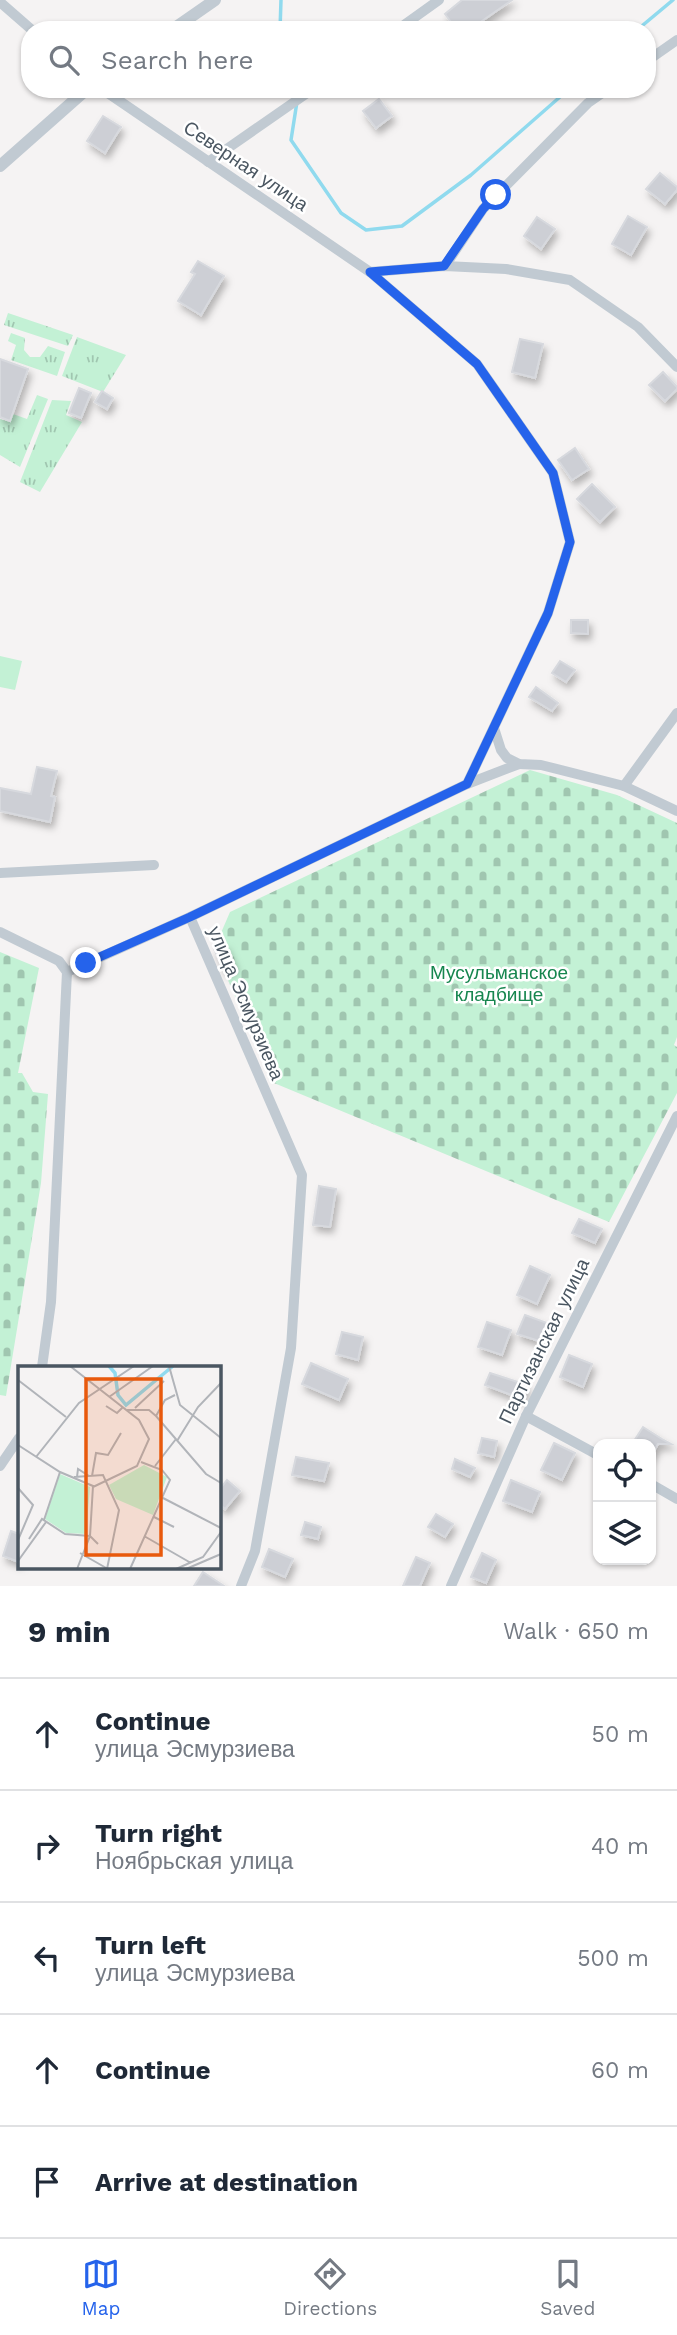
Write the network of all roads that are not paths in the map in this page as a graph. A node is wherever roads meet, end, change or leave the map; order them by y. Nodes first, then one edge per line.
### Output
1 (215, 0) edge
2 (439, 0) edge
3 (0, 2) edge
4 (22, 21) edge
5 (185, 21) edge
6 (410, 21) edge
7 (677, 40) edge
8 (656, 55) edge
9 (77, 98) edge
10 (115, 98) edge
11 (300, 98) edge
12 (595, 98) edge
13 (208, 162) junction
14 (0, 166) edge
15 (444, 266) junction
16 (370, 272) junction
17 (677, 367) edge
18 (677, 713) edge
19 (494, 727) junction
20 (519, 764) junction
21 (467, 784) junction
22 (624, 786) junction
23 (677, 811) edge
24 (154, 864) dead end
25 (0, 873) edge
26 (190, 917) junction
27 (0, 932) edge
28 (66, 972) junction
29 (677, 1116) edge
30 (42, 1366) edge
31 (526, 1416) junction
32 (18, 1439) edge
33 (593, 1452) edge
34 (0, 1466) edge
35 (656, 1487) edge
36 (677, 1499) edge
37 (241, 1586) edge
38 (451, 1586) edge

1 - 5 street
2 - 6 street
3 - 4 street
7 - 8 street
9 - 14 street
10 - 13 street, Северная улица
11 - 13 street
12 - 15 street
13 - 16 street, Северная улица
15 - 16 street
15 - 17 street
16 - 19 street
18 - 22 street
19 - 20 street
19 - 21 street
20 - 21 street, улица Эсмурзиева
20 - 22 street
21 - 26 street, улица Эсмурзиева
22 - 23 street
24 - 25 street
26 - 28 street
26 - 37 street, улица Эсмурзиева
27 - 28 street
28 - 30 street
29 - 31 street, Партизанская улица
31 - 33 street
31 - 38 street, Партизанская улица
32 - 34 street
35 - 36 street

